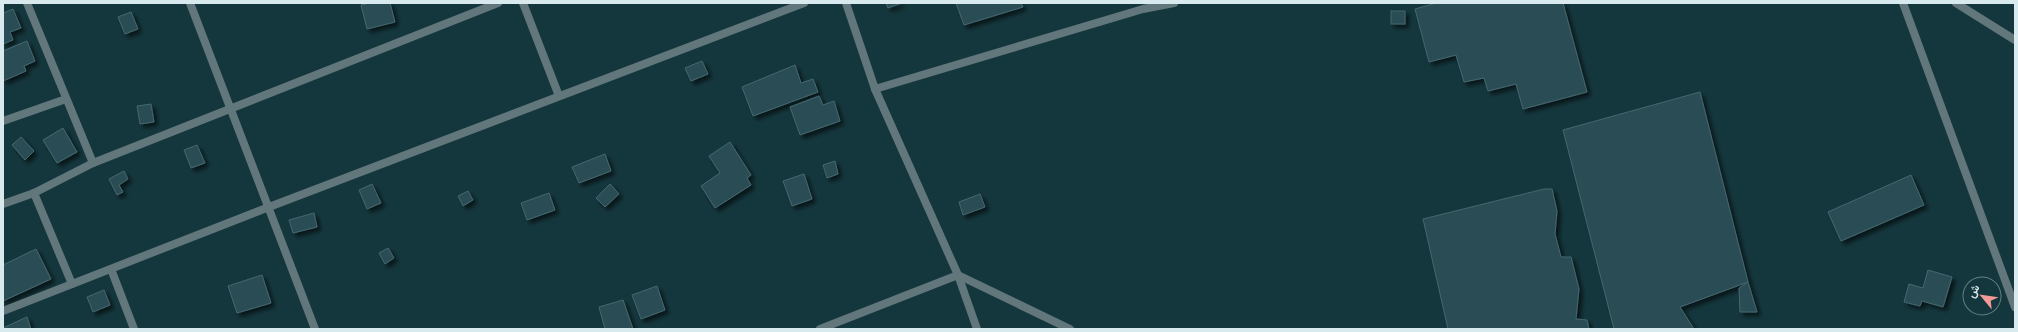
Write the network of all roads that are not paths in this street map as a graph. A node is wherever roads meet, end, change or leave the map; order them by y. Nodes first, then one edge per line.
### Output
1 (27, 3) edge
2 (190, 3) edge
3 (498, 3) edge
4 (523, 3) edge
5 (804, 3) edge
6 (846, 3) edge
7 (1174, 3) edge
8 (1903, 3) edge
9 (1956, 3) edge
10 (2015, 40) edge
11 (875, 89) junction
12 (559, 96) junction
13 (66, 99) junction
14 (231, 108) junction
15 (3, 121) edge
16 (93, 164) junction
17 (34, 193) junction
18 (3, 204) edge
19 (269, 207) junction
20 (111, 269) junction
21 (958, 275) junction
22 (72, 284) junction
23 (2015, 307) edge
24 (3, 311) edge
25 (134, 329) edge
26 (315, 329) edge
27 (820, 329) edge
28 (977, 329) edge
29 (1070, 329) edge

1 - 13 street
2 - 14 street
3 - 14 street
4 - 12 street
5 - 12 street
6 - 11 street
7 - 11 street
8 - 23 street
9 - 10 street
11 - 21 street
12 - 19 street
13 - 15 street
13 - 16 street
14 - 16 street
14 - 19 street
16 - 17 street
17 - 18 street
17 - 22 street
19 - 20 street
19 - 26 street
20 - 22 street
20 - 25 street
21 - 27 street
21 - 28 street
21 - 29 street
22 - 24 street

